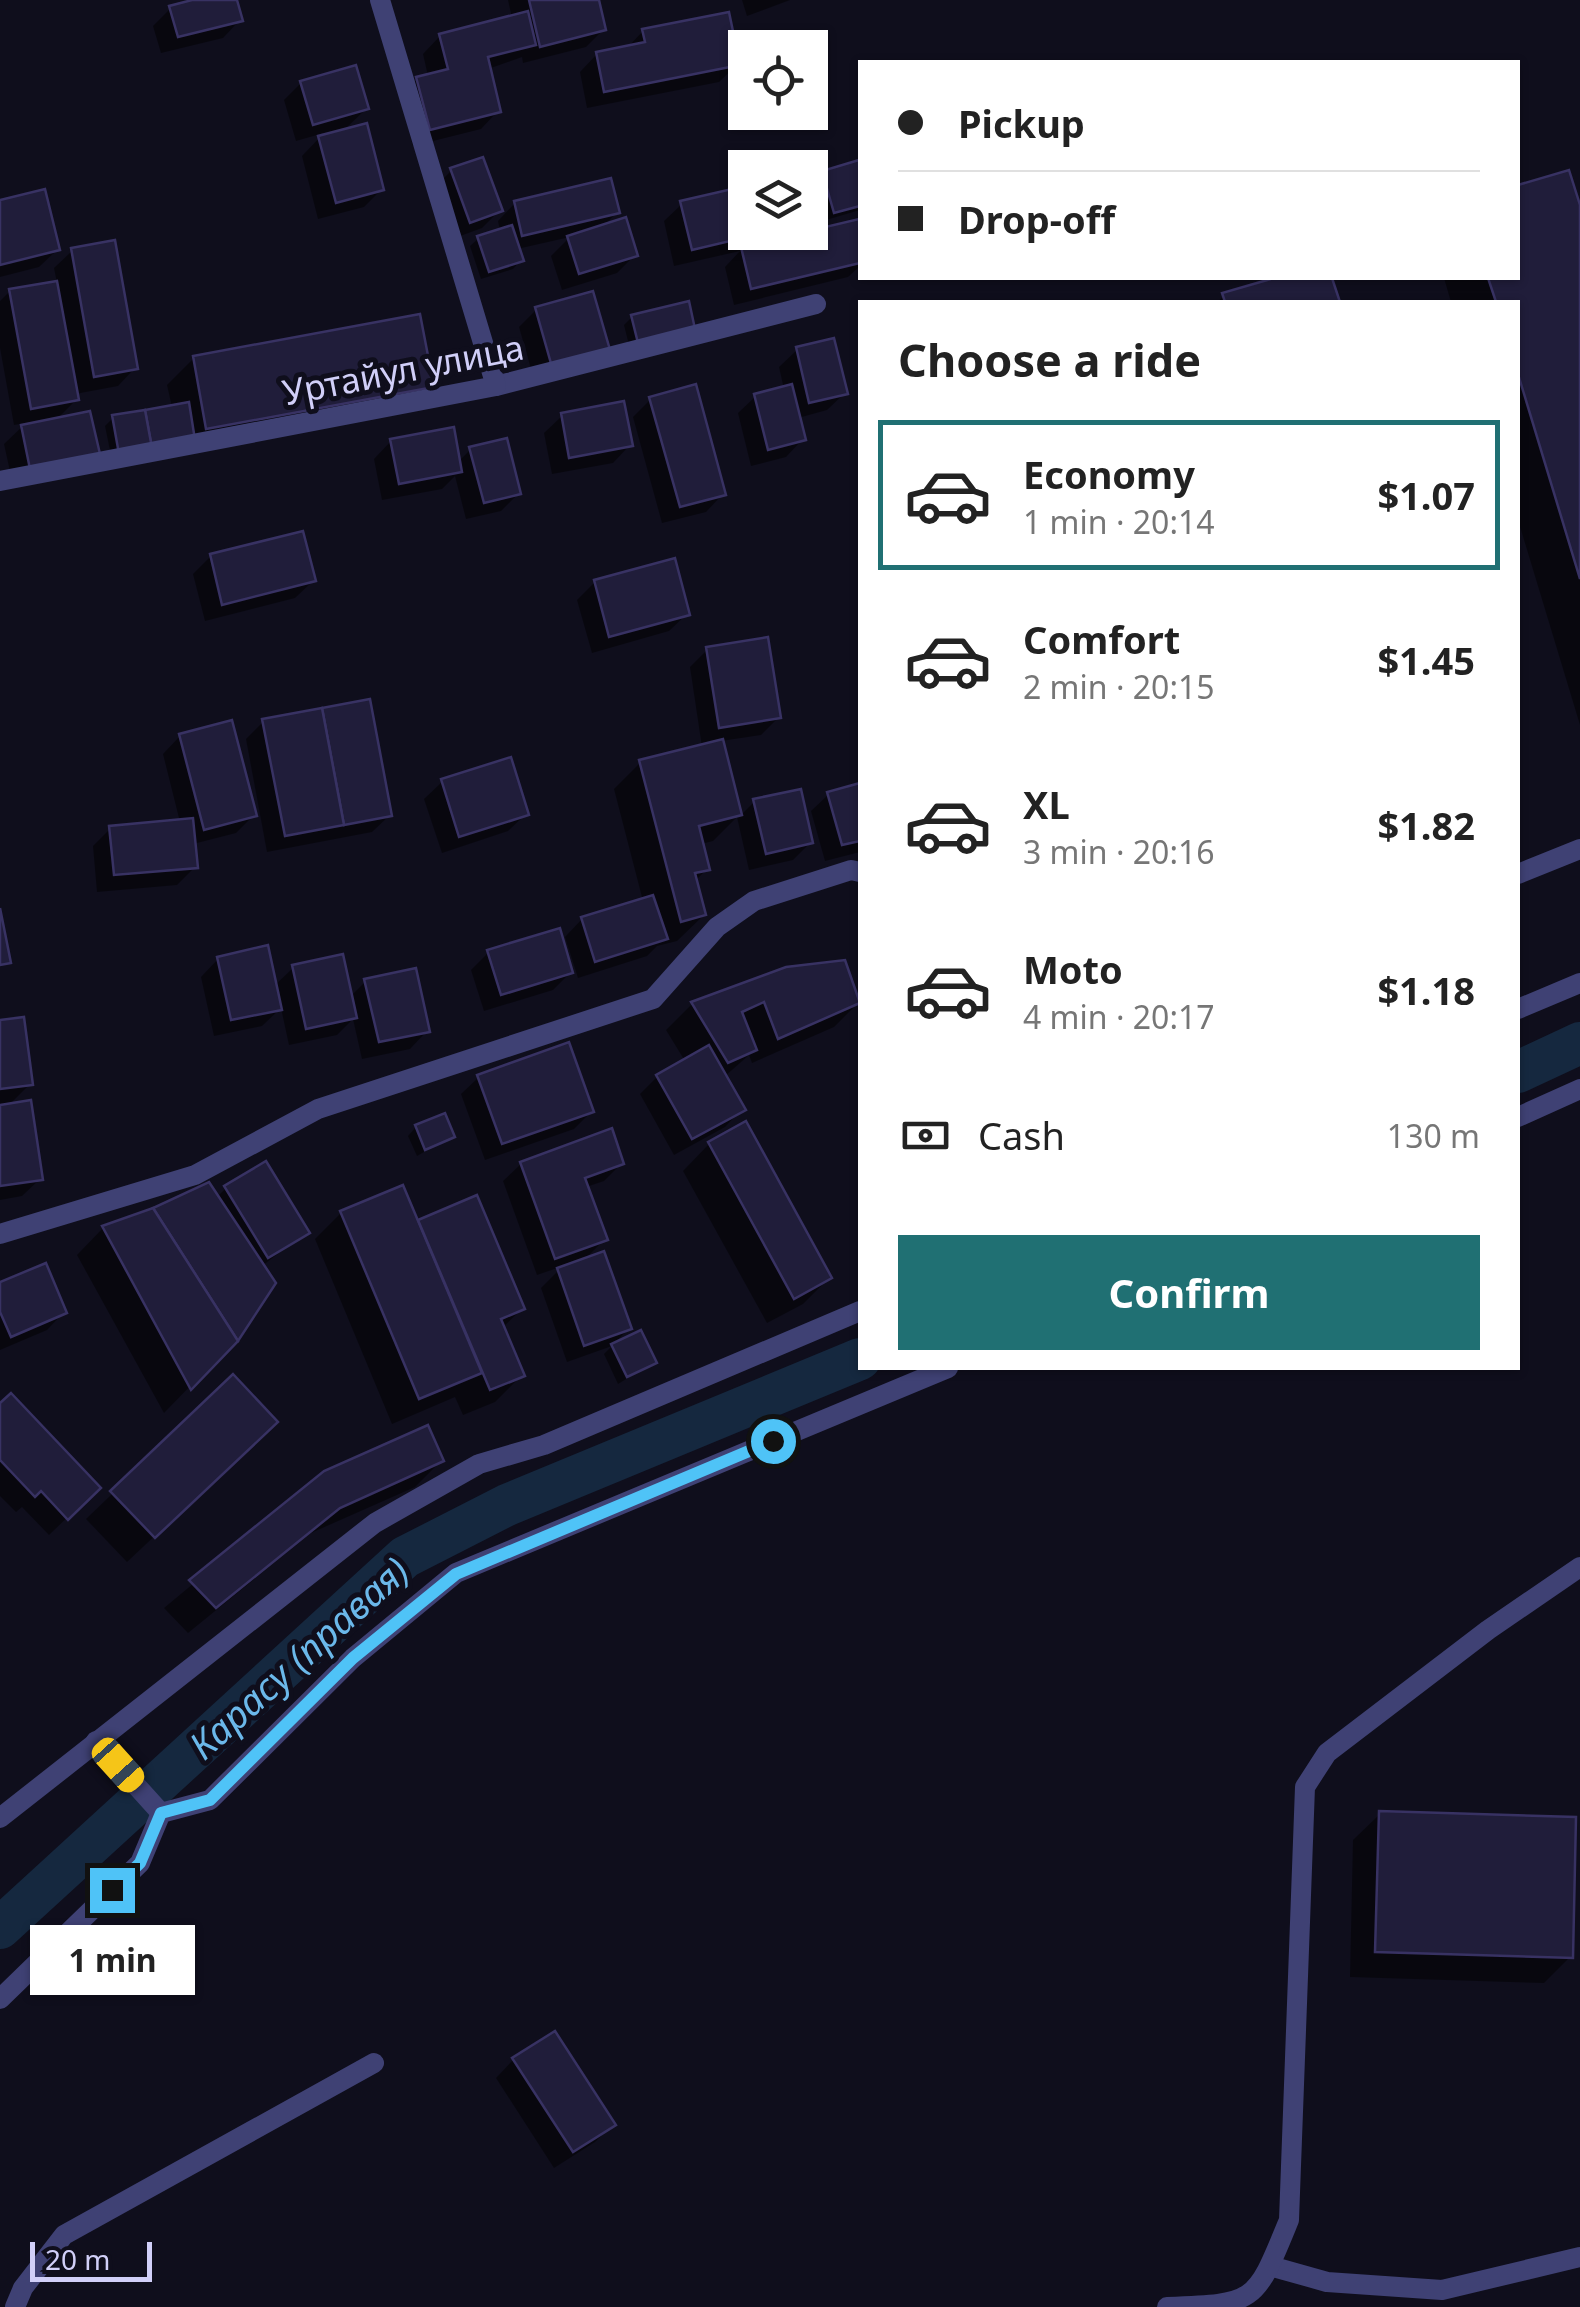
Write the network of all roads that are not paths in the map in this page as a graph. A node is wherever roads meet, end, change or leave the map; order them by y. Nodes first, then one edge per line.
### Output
1 (380, 0) edge
2 (816, 304) dead end
3 (496, 386) junction
4 (0, 481) edge
5 (1580, 850) edge
6 (858, 872) edge
7 (1520, 873) edge
8 (1580, 983) edge
9 (1520, 1008) edge
10 (1580, 1088) edge
11 (1520, 1116) edge
12 (0, 1234) edge
13 (858, 1312) edge
14 (943, 1370) edge
15 (1580, 1567) edge
16 (96, 1741) junction
17 (161, 1813) junction
18 (0, 1818) edge
19 (0, 1999) edge
20 (374, 2063) dead end
21 (1580, 2257) edge
22 (1270, 2266) junction
23 (15, 2307) edge
24 (1167, 2307) edge

1 - 3 street
2 - 3 street, Уртайул улица
3 - 4 street, Уртайул улица
5 - 7 street
6 - 12 street
8 - 9 street
10 - 11 street
13 - 16 street
14 - 17 street
15 - 22 street
16 - 17 street
16 - 18 street
17 - 19 street
20 - 23 street
21 - 22 street
22 - 24 street

